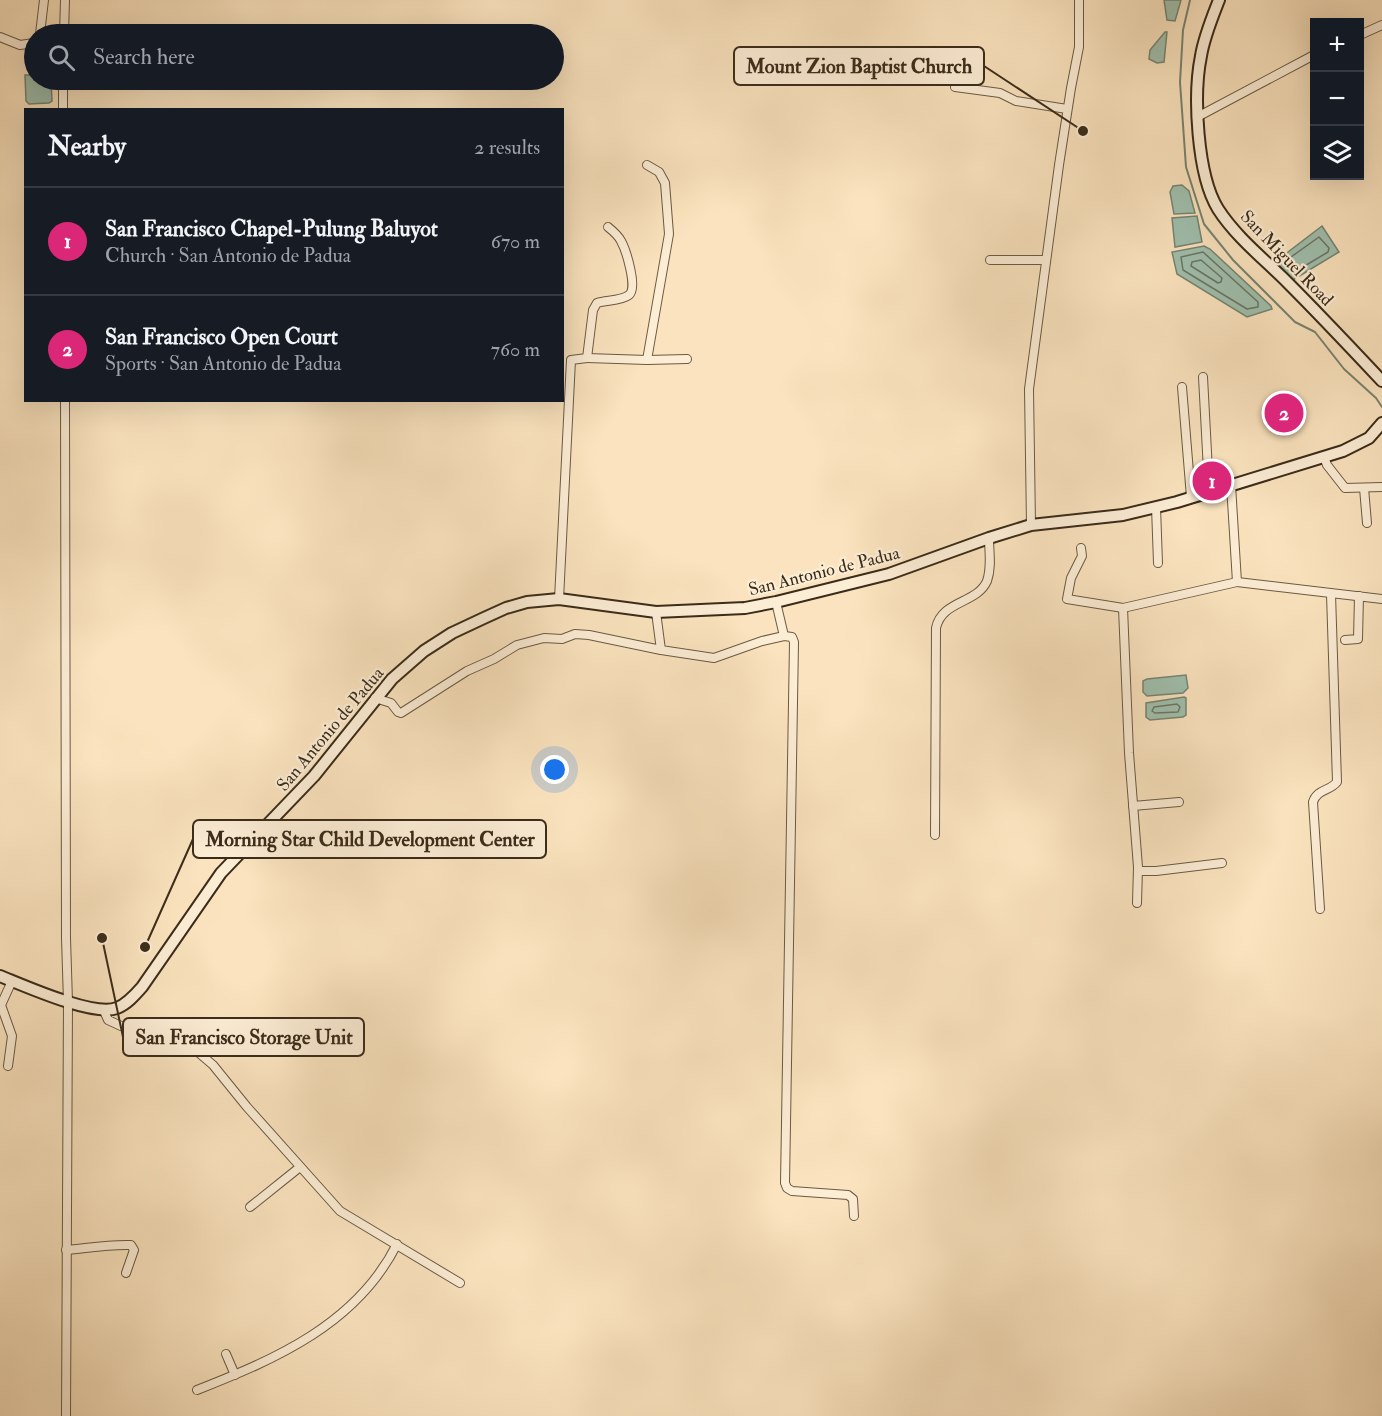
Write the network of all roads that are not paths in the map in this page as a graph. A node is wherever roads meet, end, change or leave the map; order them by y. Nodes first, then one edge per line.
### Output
1 (44, 0) edge
2 (64, 0) edge
3 (1079, 0) edge
4 (1220, 0) edge
5 (41, 24) edge
6 (64, 24) edge
7 (1382, 25) edge
8 (1364, 33) edge
9 (0, 37) edge
10 (24, 45) edge
11 (1310, 57) edge
12 (955, 87) dead end
13 (63, 90) edge
14 (63, 108) edge
15 (1067, 109) junction
16 (1201, 115) dead end
17 (647, 165) dead end
18 (608, 227) dead end
19 (990, 260) dead end
20 (1046, 260) junction
21 (587, 358) junction
22 (687, 359) dead end
23 (567, 360) edge
24 (647, 360) junction
25 (1203, 376) dead end
26 (1382, 381) edge
27 (1182, 387) dead end
28 (65, 402) edge
29 (1382, 423) edge
30 (1324, 457) junction
31 (1232, 485) junction
32 (1382, 487) edge
33 (1219, 488) junction
34 (1364, 488) junction
35 (1191, 497) junction
36 (1156, 507) junction
37 (1367, 523) dead end
38 (1031, 525) junction
39 (988, 538) junction
40 (1082, 548) dead end
41 (1158, 563) dead end
42 (1237, 582) junction
43 (1331, 594) junction
44 (1359, 596) junction
45 (559, 599) junction
46 (1382, 599) edge
47 (776, 602) junction
48 (1123, 608) junction
49 (656, 612) junction
50 (784, 636) junction
51 (1346, 640) dead end
52 (661, 650) junction
53 (375, 698) junction
54 (1179, 802) dead end
55 (1133, 806) junction
56 (935, 835) dead end
57 (1222, 863) dead end
58 (1138, 871) junction
59 (1137, 903) dead end
60 (1320, 909) dead end
61 (0, 976) edge
62 (12, 981) junction
63 (68, 1002) junction
64 (105, 1011) junction
65 (8, 1066) dead end
66 (300, 1167) junction
67 (250, 1207) dead end
68 (854, 1216) dead end
69 (396, 1244) junction
70 (66, 1250) junction
71 (126, 1273) dead end
72 (460, 1282) dead end
73 (226, 1354) dead end
74 (235, 1375) junction
75 (197, 1390) dead end
76 (66, 1416) edge

1 - 5 street
2 - 6 street
3 - 15 street
4 - 26 street, San Miguel Road
7 - 8 street
9 - 10 street
11 - 16 street
12 - 15 street
13 - 14 street
15 - 20 street
17 - 24 street
18 - 21 street
19 - 20 street
20 - 38 street
21 - 23 street
21 - 24 street
22 - 24 street
23 - 45 street
25 - 33 street
27 - 35 street
28 - 63 street
29 - 30 street, San Antonio de Padua
30 - 31 street, San Antonio de Padua
30 - 34 street
31 - 33 street, San Antonio de Padua
31 - 42 street
32 - 34 street
33 - 35 street, San Antonio de Padua
34 - 37 street
35 - 36 street, San Antonio de Padua
36 - 38 street, San Antonio de Padua
36 - 41 street
38 - 39 street, San Antonio de Padua
39 - 47 street, San Antonio de Padua
39 - 56 street
40 - 48 street
42 - 43 street
42 - 48 street
43 - 44 street
43 - 60 street
44 - 46 street
44 - 51 street
45 - 49 street, San Antonio de Padua
45 - 53 street, San Antonio de Padua
47 - 49 street, San Antonio de Padua
47 - 50 street
48 - 55 street
49 - 52 street
50 - 52 street
50 - 68 street
52 - 53 street
53 - 64 street, San Antonio de Padua
54 - 55 street
55 - 58 street
57 - 58 street
58 - 59 street
61 - 62 street
62 - 63 street
62 - 65 street
63 - 64 street
63 - 70 street
64 - 66 street
66 - 67 street
66 - 69 street
69 - 72 street
69 - 74 street
70 - 71 street
70 - 76 street
73 - 74 street
74 - 75 street

